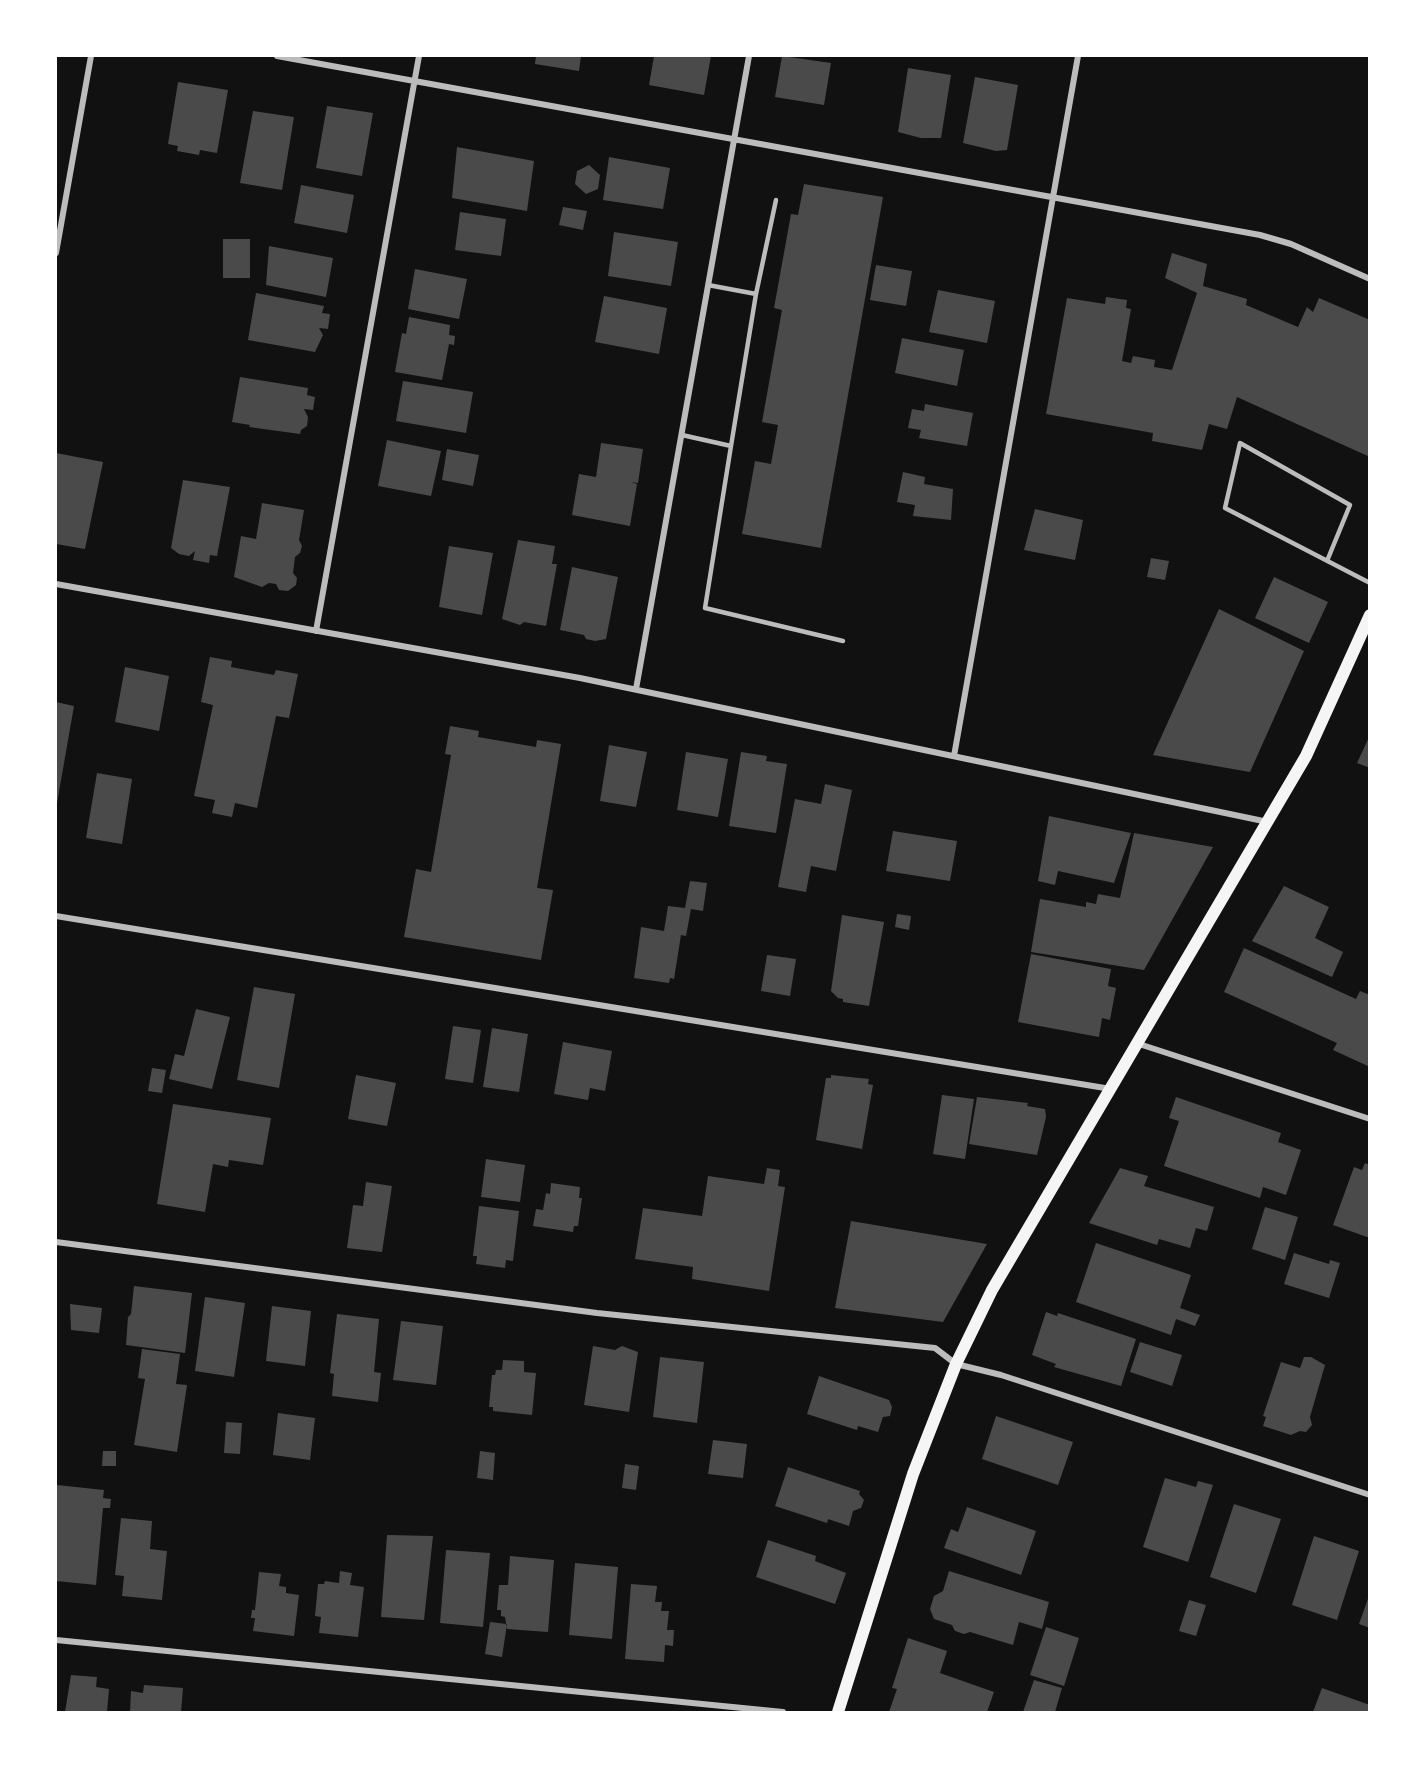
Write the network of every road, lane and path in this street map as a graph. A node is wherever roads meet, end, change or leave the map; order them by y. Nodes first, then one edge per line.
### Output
1 (91, 56) edge
2 (277, 56) edge
3 (419, 56) edge
4 (749, 56) edge
5 (1078, 56) edge
6 (414, 81) junction
7 (734, 139) junction
8 (1053, 197) junction
9 (776, 200) dead end
10 (56, 253) edge
11 (1370, 279) edge
12 (708, 285) junction
13 (756, 294) junction
14 (682, 435) junction
15 (731, 446) junction
16 (1327, 561) junction
17 (1370, 583) edge
18 (56, 584) edge
19 (1370, 615) edge
20 (316, 631) junction
21 (843, 641) dead end
22 (636, 689) junction
23 (954, 756) junction
24 (1268, 822) junction
25 (56, 916) edge
26 (1136, 1043) junction
27 (1111, 1089) junction
28 (1370, 1119) edge
29 (56, 1242) edge
30 (956, 1364) junction
31 (1370, 1495) edge
32 (56, 1640) edge
33 (783, 1713) edge
34 (837, 1713) edge

1 - 10 street
2 - 6 street
3 - 6 street
4 - 7 street
5 - 8 street
6 - 7 street
6 - 20 street
7 - 8 street
7 - 12 street
8 - 11 street
8 - 23 street
9 - 13 lane
12 - 13 lane
12 - 14 street
13 - 15 lane
14 - 15 lane
14 - 22 street
15 - 21 lane
16 - 16 lane
16 - 17 lane
18 - 20 street
19 - 24 main road
20 - 22 street
22 - 23 street
23 - 24 street
24 - 26 main road
25 - 27 street
26 - 27 main road
26 - 28 street
27 - 30 main road
29 - 30 street
30 - 31 street
30 - 34 main road
32 - 33 street

